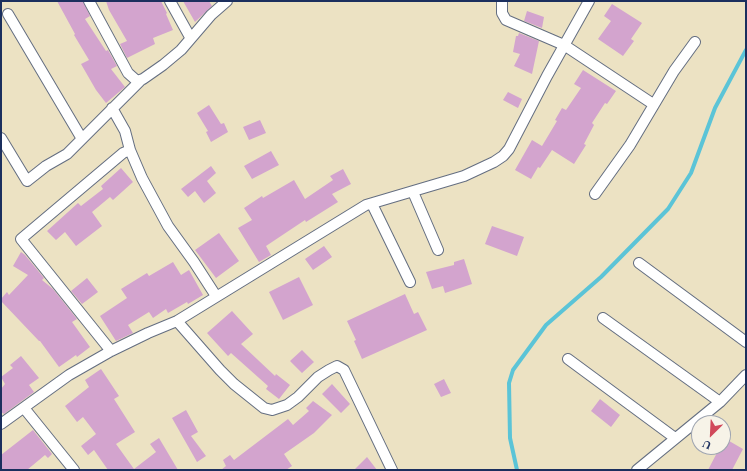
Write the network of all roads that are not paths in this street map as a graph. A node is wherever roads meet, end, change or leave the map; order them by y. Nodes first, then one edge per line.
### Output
1 (89, 1) edge
2 (170, 1) edge
3 (227, 1) edge
4 (502, 1) edge
5 (589, 1) edge
6 (8, 14) dead end
7 (190, 37) junction
8 (695, 42) dead end
9 (564, 45) junction
10 (140, 81) junction
11 (653, 104) junction
12 (112, 108) junction
13 (1, 138) edge
14 (82, 139) junction
15 (130, 150) junction
16 (413, 192) junction
17 (596, 194) dead end
18 (372, 204) junction
19 (438, 250) dead end
20 (639, 263) dead end
21 (410, 282) dead end
22 (216, 296) junction
23 (603, 318) dead end
24 (177, 321) junction
25 (746, 342) edge
26 (111, 351) junction
27 (568, 359) dead end
28 (746, 375) edge
29 (720, 402) junction
30 (24, 408) junction
31 (1, 424) edge
32 (675, 438) junction
33 (69, 468) edge
34 (392, 470) edge
35 (637, 470) edge

1 - 10 street
2 - 7 street
3 - 7 street
4 - 9 street
5 - 9 street
6 - 14 street
7 - 10 street
8 - 11 street
9 - 11 street
9 - 16 street
10 - 12 street
11 - 17 street
12 - 14 street
12 - 15 street
13 - 14 street
15 - 22 street
15 - 26 street
16 - 18 street
16 - 19 street
18 - 21 street
18 - 22 street
20 - 25 street
22 - 24 street
23 - 29 street
24 - 26 street
24 - 34 street
26 - 30 street
27 - 32 street
28 - 29 street
29 - 32 street
30 - 31 street
30 - 33 street
32 - 35 street

